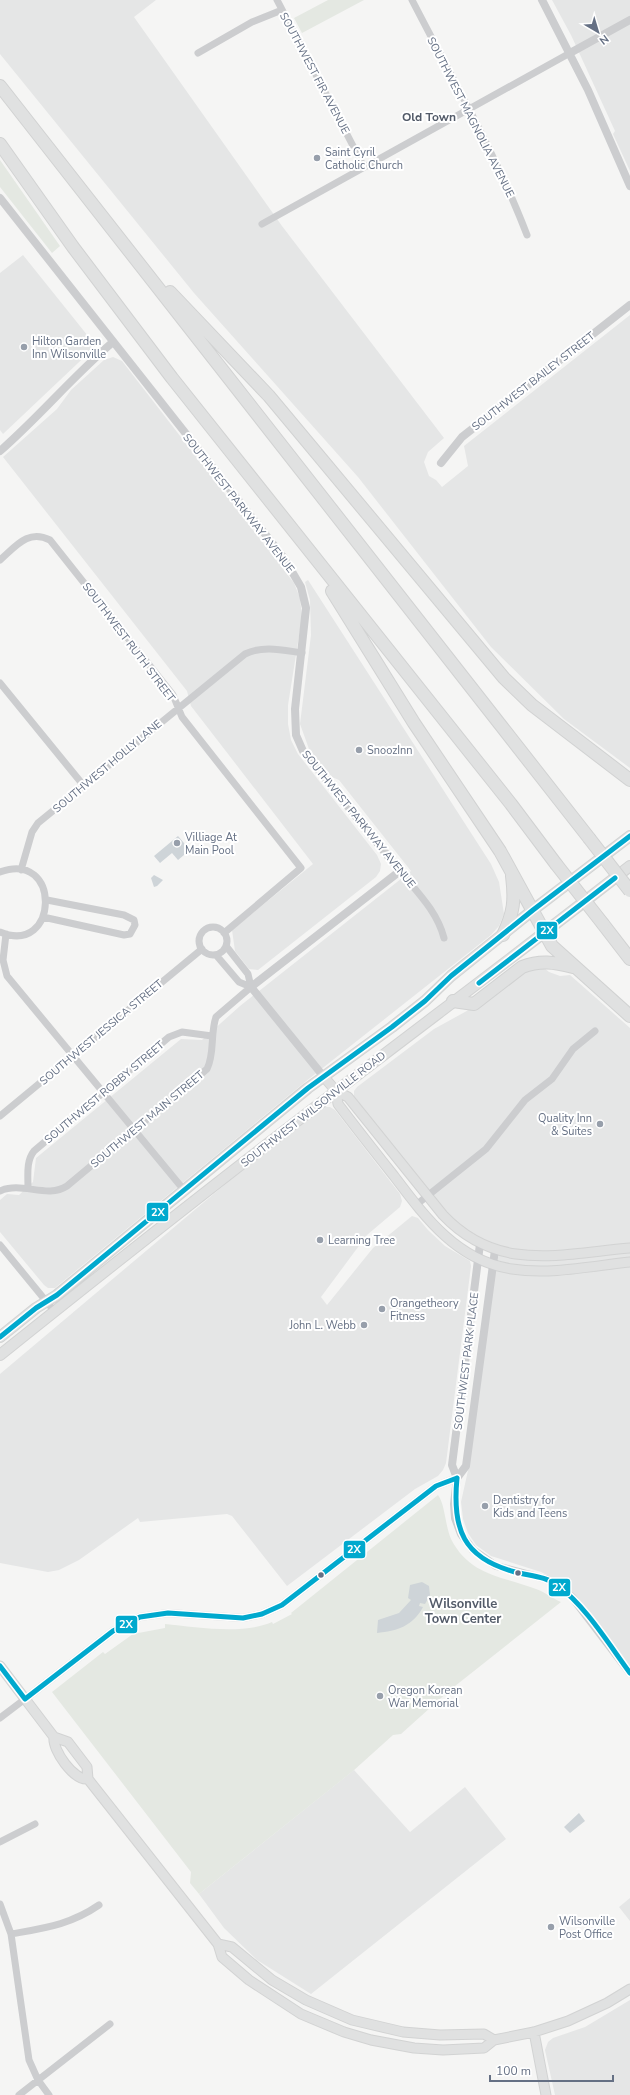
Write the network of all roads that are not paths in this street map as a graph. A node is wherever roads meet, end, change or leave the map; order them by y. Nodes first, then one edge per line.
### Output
1 (277, 0) edge
2 (412, 0) edge
3 (542, 0) edge
4 (282, 10) junction
5 (630, 20) edge
6 (198, 53) dead end
7 (570, 53) junction
8 (0, 86) edge
9 (469, 109) junction
10 (0, 144) edge
11 (364, 167) junction
12 (630, 186) edge
13 (0, 198) edge
14 (262, 224) dead end
15 (527, 236) dead end
16 (129, 250) junction
17 (630, 305) edge
18 (113, 342) junction
19 (0, 451) edge
20 (441, 463) dead end
21 (304, 545) junction
22 (0, 560) edge
23 (302, 653) junction
24 (0, 683) edge
25 (178, 707) junction
26 (630, 780) edge
27 (84, 786) junction
28 (630, 836) edge
29 (630, 866) edge
30 (21, 870) junction
31 (400, 870) junction
32 (512, 870) junction
33 (0, 872) edge
34 (630, 891) edge
35 (47, 900) junction
36 (533, 910) junction
37 (43, 918) junction
38 (3, 933) edge
39 (224, 933) junction
40 (545, 933) junction
41 (503, 935) junction
42 (444, 938) dead end
43 (226, 946) junction
44 (202, 949) junction
45 (216, 954) junction
46 (630, 959) edge
47 (576, 968) junction
48 (251, 987) junction
49 (453, 1001) junction
50 (630, 1016) edge
51 (595, 1031) dead end
52 (212, 1036) junction
53 (72, 1056) junction
54 (324, 1077) junction
55 (336, 1091) junction
56 (103, 1093) junction
57 (0, 1116) edge
58 (134, 1130) junction
59 (28, 1188) junction
60 (184, 1190) junction
61 (0, 1191) edge
62 (427, 1196) junction
63 (416, 1205) junction
64 (480, 1244) junction
65 (0, 1245) edge
66 (630, 1248) edge
67 (495, 1250) junction
68 (478, 1259) junction
69 (630, 1262) edge
70 (492, 1264) junction
71 (46, 1302) junction
72 (55, 1312) junction
73 (0, 1337) edge
74 (0, 1355) edge
75 (457, 1478) junction
76 (0, 1666) edge
77 (630, 1673) edge
78 (25, 1699) junction
79 (0, 1718) edge
80 (54, 1737) junction
81 (88, 1779) junction
82 (35, 1824) dead end
83 (0, 1842) edge
84 (0, 1904) edge
85 (99, 1905) dead end
86 (11, 1934) junction
87 (218, 1944) junction
88 (630, 1988) edge
89 (110, 2024) dead end
90 (534, 2032) junction
91 (494, 2040) junction
92 (38, 2080) junction
93 (19, 2095) edge
94 (50, 2095) edge
95 (546, 2095) edge

1 - 4 street, SOUTHWEST FIR AVENUE
2 - 9 street, SOUTHWEST MAGNOLIA AVENUE
3 - 7 street
4 - 6 street
4 - 11 street, SOUTHWEST FIR AVENUE
5 - 7 street
7 - 9 street
7 - 12 street
8 - 16 highway
9 - 11 street
9 - 15 street, SOUTHWEST MAGNOLIA AVENUE
10 - 21 highway
11 - 14 street
13 - 18 street, SOUTHWEST PARKWAY AVENUE
16 - 26 highway
16 - 34 highway, bridge
17 - 20 street, SOUTHWEST BAILEY STREET
18 - 19 street
18 - 23 street, SOUTHWEST PARKWAY AVENUE
21 - 32 highway
21 - 46 highway, bridge
22 - 25 street, SOUTHWEST RUTH STREET
23 - 25 street, SOUTHWEST HOLLY LANE
23 - 31 street, SOUTHWEST PARKWAY AVENUE
24 - 27 street
25 - 27 street, SOUTHWEST HOLLY LANE
25 - 39 street, SOUTHWEST RUTH STREET
27 - 30 street, SOUTHWEST HOLLY LANE
28 - 36 main road, SOUTHWEST WILSONVILLE ROAD
29 - 40 main road, SOUTHWEST WILSONVILLE ROAD
30 - 33 street
30 - 35 street
31 - 42 street, SOUTHWEST PARKWAY AVENUE
31 - 48 street, SOUTHWEST MAIN STREET
32 - 36 highway
32 - 41 highway
35 - 37 street
35 - 37 street
36 - 40 highway
36 - 41 main road, SOUTHWEST WILSONVILLE ROAD
37 - 38 street
38 - 53 street
39 - 43 street
39 - 44 street
40 - 47 highway
40 - 49 main road, SOUTHWEST WILSONVILLE ROAD
41 - 54 main road, SOUTHWEST WILSONVILLE ROAD
43 - 45 street
43 - 48 street
44 - 45 street
44 - 53 street, SOUTHWEST JESSICA STREET
45 - 48 street
47 - 49 highway
47 - 50 highway
48 - 52 street, SOUTHWEST MAIN STREET
48 - 54 street
49 - 55 main road, SOUTHWEST WILSONVILLE ROAD
51 - 62 street
52 - 56 street, SOUTHWEST ROBBY STREET
52 - 58 street, SOUTHWEST MAIN STREET
53 - 56 street
53 - 57 street, SOUTHWEST JESSICA STREET
54 - 55 main road
54 - 60 main road, SOUTHWEST WILSONVILLE ROAD
55 - 62 main road
55 - 63 main road
55 - 72 main road, SOUTHWEST WILSONVILLE ROAD
56 - 58 street
56 - 59 street, SOUTHWEST ROBBY STREET
58 - 59 street, SOUTHWEST MAIN STREET
58 - 60 street
59 - 61 street, SOUTHWEST MAIN STREET
60 - 71 main road, SOUTHWEST WILSONVILLE ROAD
62 - 63 street
62 - 64 main road
63 - 68 main road
64 - 67 main road
64 - 68 street, SOUTHWEST PARK PLACE
65 - 71 street
66 - 67 main road
67 - 70 street, SOUTHWEST PARK PLACE
68 - 70 main road
68 - 75 street, SOUTHWEST PARK PLACE
69 - 70 main road
70 - 75 street, SOUTHWEST PARK PLACE
71 - 72 street
71 - 73 main road, SOUTHWEST WILSONVILLE ROAD
72 - 74 main road, SOUTHWEST WILSONVILLE ROAD
75 - 77 street, SOUTHWEST PARK PLACE
75 - 78 street
76 - 78 main road
78 - 79 street
78 - 80 main road
80 - 81 main road
80 - 81 main road
81 - 87 main road
82 - 83 street
84 - 86 street
85 - 86 street
86 - 92 street
87 - 91 main road
87 - 91 main road
88 - 90 main road
89 - 92 street
90 - 91 main road
90 - 95 main road
92 - 93 street
92 - 94 street

